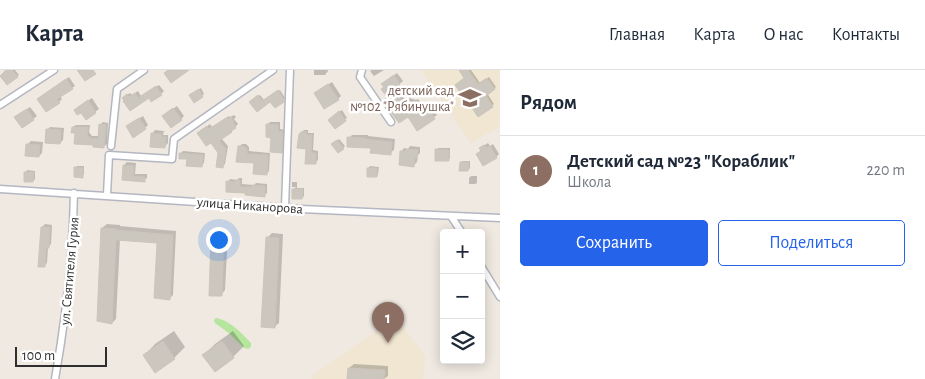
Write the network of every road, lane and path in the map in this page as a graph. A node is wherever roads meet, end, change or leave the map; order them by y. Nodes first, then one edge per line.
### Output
1 (54, 70) edge
2 (144, 70) edge
3 (273, 70) edge
4 (290, 70) edge
5 (362, 70) edge
6 (0, 105) edge
7 (390, 122) dead end
8 (111, 146) dead end
9 (0, 189) edge
10 (74, 193) junction
11 (107, 195) junction
12 (285, 207) junction
13 (451, 216) junction
14 (500, 218) edge
15 (459, 229) edge
16 (485, 273) edge
17 (500, 298) edge
18 (55, 379) edge

1 - 6 street
2 - 8 street
3 - 11 street
4 - 12 street
5 - 7 street
9 - 10 street, улица Никанорова
10 - 11 street, улица Никанорова
10 - 18 street, ул. Святителя Гурия
11 - 12 street, улица Никанорова
12 - 13 street, улица Никанорова
13 - 14 street, улица Никанорова
13 - 15 street
16 - 17 street

